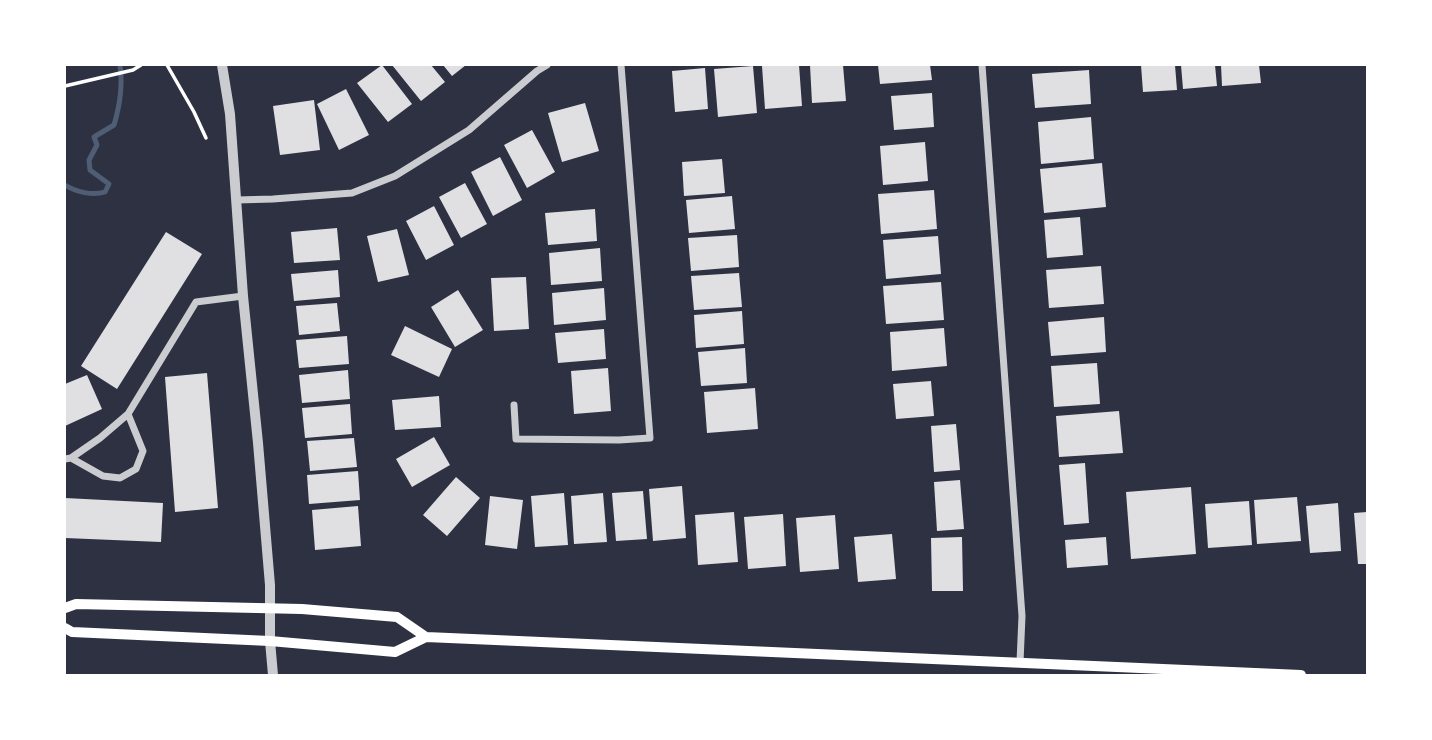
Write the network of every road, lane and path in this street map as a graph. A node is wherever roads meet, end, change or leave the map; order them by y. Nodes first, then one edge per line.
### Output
1 (141, 65) edge
2 (167, 65) edge
3 (222, 65) edge
4 (547, 65) edge
5 (621, 65) edge
6 (982, 65) edge
7 (65, 86) edge
8 (206, 138) dead end
9 (237, 200) junction
10 (243, 296) junction
11 (514, 405) dead end
12 (128, 414) junction
13 (68, 459) edge
14 (65, 608) edge
15 (271, 609) junction
16 (65, 628) edge
17 (426, 637) junction
18 (270, 641) junction
19 (1020, 662) junction
20 (273, 675) edge
21 (1301, 675) edge

1 - 7 path
2 - 8 path
3 - 9 street
4 - 9 street
5 - 11 street
6 - 19 street
9 - 10 street
10 - 12 street
10 - 15 street
12 - 13 street
12 - 13 street
14 - 15 main road
15 - 17 main road
15 - 18 street
16 - 18 main road
17 - 18 main road
17 - 19 main road
18 - 20 street
19 - 21 main road

